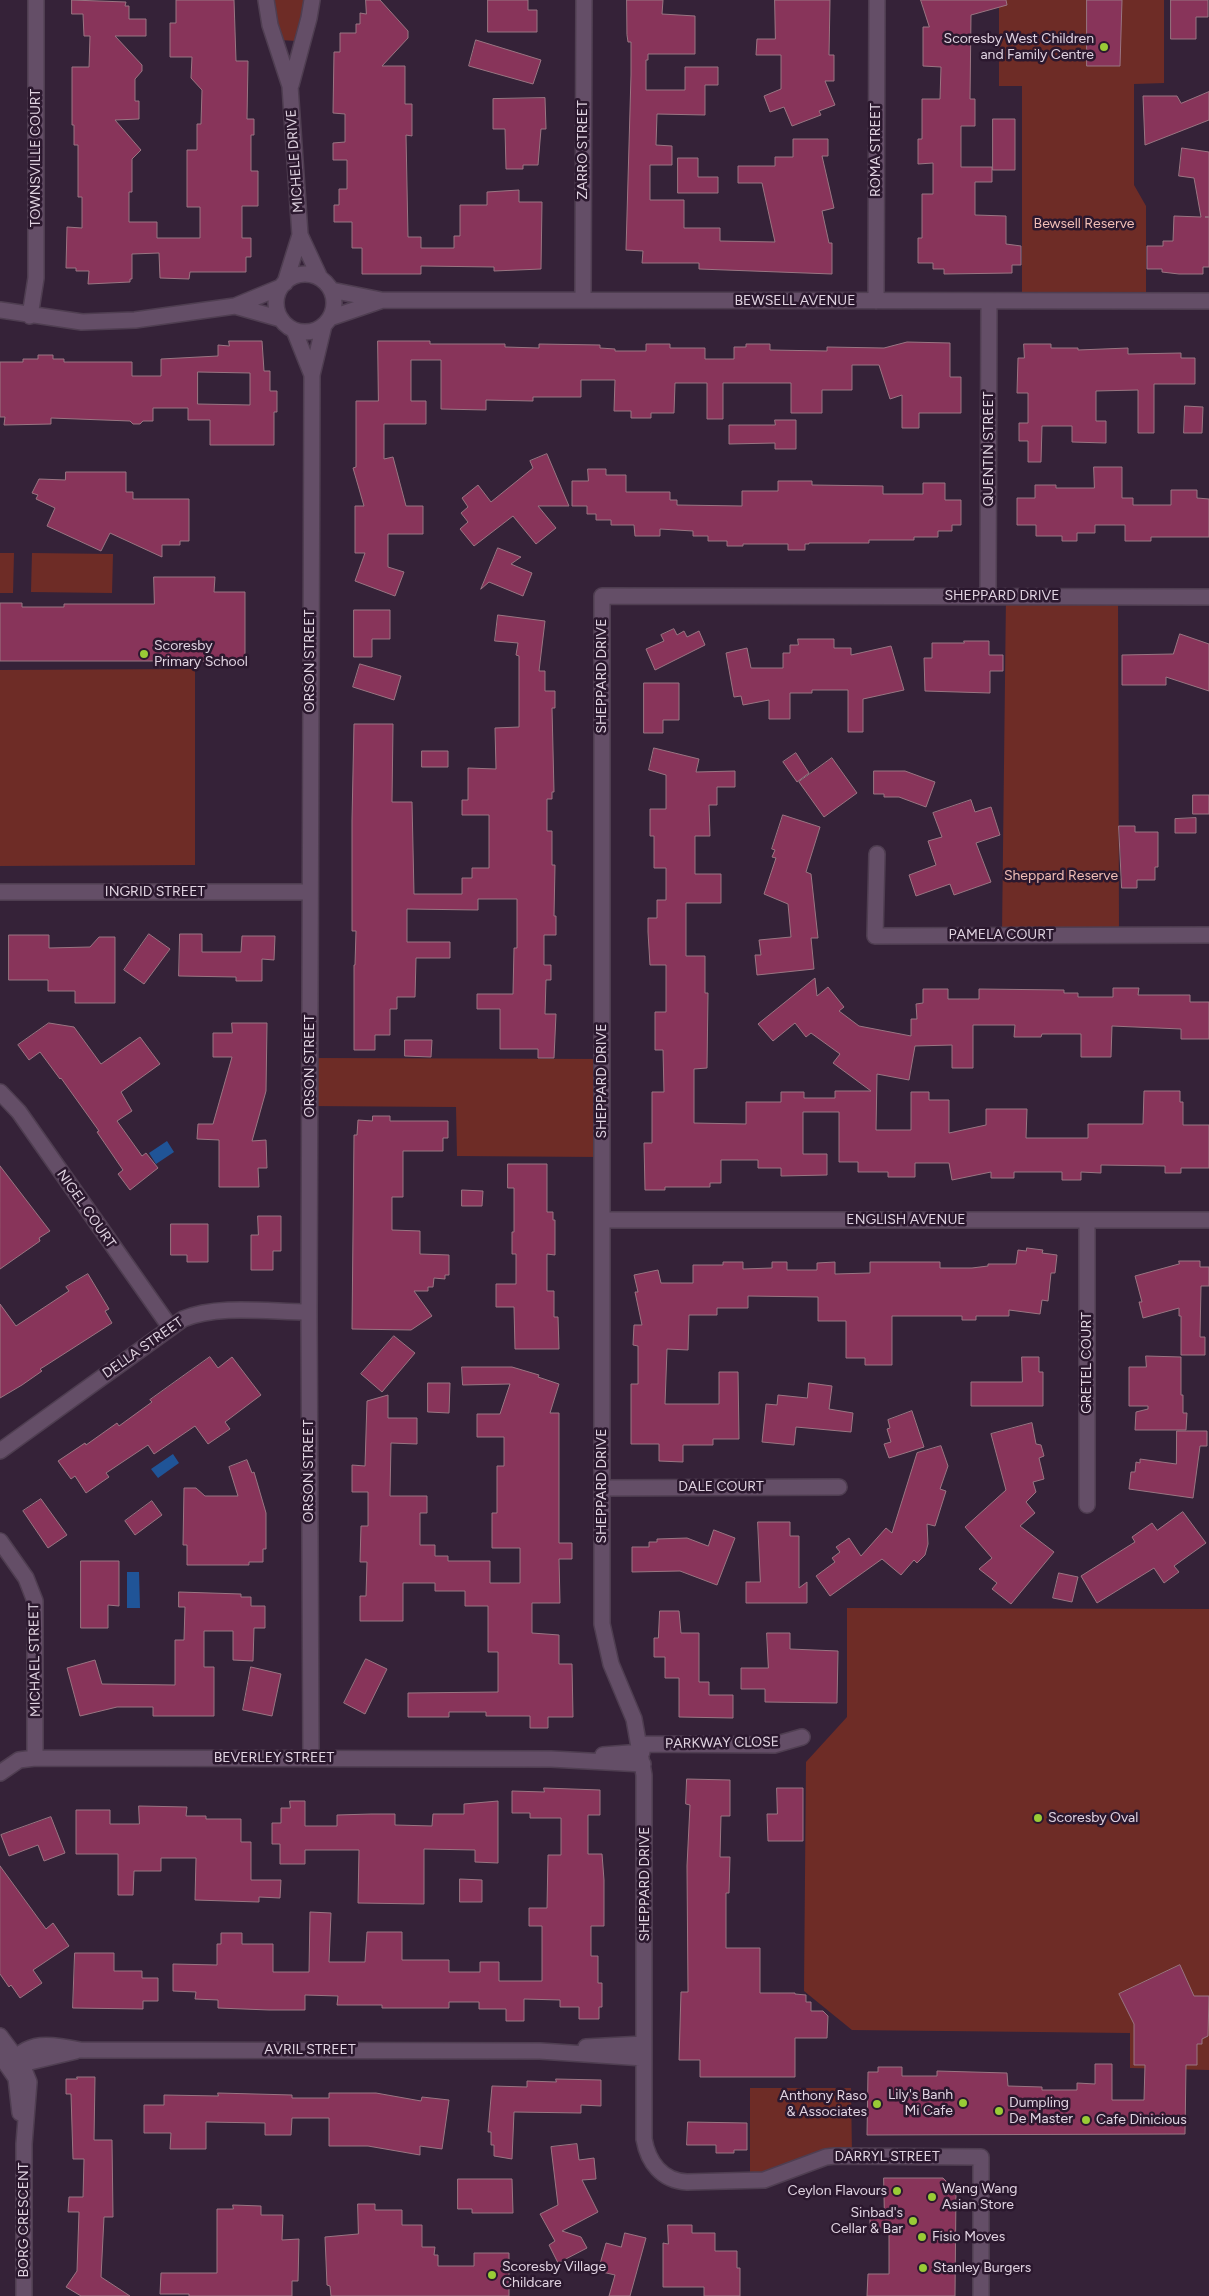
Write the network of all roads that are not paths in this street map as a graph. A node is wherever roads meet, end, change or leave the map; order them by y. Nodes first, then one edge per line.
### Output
1 (36, 0) edge
2 (266, 0) edge
3 (312, 0) edge
4 (584, 0) edge
5 (877, 0) edge
6 (304, 37) junction
7 (274, 38) junction
8 (290, 86) junction
9 (300, 235) junction
10 (320, 278) junction
11 (283, 285) junction
12 (331, 290) junction
13 (381, 300) junction
14 (583, 300) junction
15 (876, 301) junction
16 (1209, 301) edge
17 (989, 302) junction
18 (236, 306) junction
19 (0, 310) edge
20 (30, 316) junction
21 (281, 319) junction
22 (327, 322) junction
23 (294, 330) junction
24 (312, 374) junction
25 (988, 596) junction
26 (1209, 597) edge
27 (877, 854) dead end
28 (0, 892) edge
29 (310, 892) junction
30 (1209, 935) edge
31 (0, 1092) edge
32 (602, 1220) junction
33 (1087, 1220) junction
34 (1209, 1220) edge
35 (309, 1312) junction
36 (170, 1327) junction
37 (0, 1451) edge
38 (839, 1487) dead end
39 (602, 1488) junction
40 (1087, 1505) dead end
41 (0, 1541) edge
42 (802, 1737) dead end
43 (642, 1754) junction
44 (35, 1758) junction
45 (311, 1758) junction
46 (0, 1773) edge
47 (0, 2036) edge
48 (644, 2051) junction
49 (11, 2060) edge
50 (654, 2164) joint
51 (24, 2296) edge
52 (981, 2296) edge

1 - 20 street, TOWNSVILLE COURT
2 - 7 street, MICHELE DRIVE
3 - 6 street, MICHELE DRIVE
4 - 14 street, ZARRO STREET
5 - 15 street, ROMA STREET
6 - 7 street
6 - 8 street, MICHELE DRIVE
7 - 8 street, MICHELE DRIVE
8 - 9 street, MICHELE DRIVE
9 - 10 street, MICHELE DRIVE
9 - 11 street, MICHELE DRIVE
10 - 11 street
10 - 12 street
11 - 18 street
11 - 21 street
12 - 13 street, BEWSELL AVENUE
12 - 22 street
13 - 14 street, BEWSELL AVENUE
13 - 22 street, BEWSELL AVENUE
14 - 15 street, BEWSELL AVENUE
15 - 17 street, BEWSELL AVENUE
16 - 17 street, BEWSELL AVENUE
17 - 25 street, QUENTIN STREET
18 - 20 street
18 - 21 street
19 - 20 street
21 - 23 street
22 - 23 street
22 - 24 street, ORSON STREET
23 - 24 street, ORSON STREET
24 - 29 street, ORSON STREET
25 - 26 street, SHEPPARD DRIVE
25 - 32 street, SHEPPARD DRIVE
27 - 30 street, PAMELA COURT
28 - 29 street, INGRID STREET
29 - 35 street, ORSON STREET
31 - 36 street, NIGEL COURT
32 - 33 street, ENGLISH AVENUE
32 - 39 street, SHEPPARD DRIVE
33 - 34 street, ENGLISH AVENUE
33 - 40 street, GRETEL COURT
35 - 36 street, DELLA STREET
35 - 45 street, ORSON STREET
36 - 37 street, DELLA STREET
38 - 39 street, DALE COURT
39 - 43 street, SHEPPARD DRIVE
41 - 44 street, MICHAEL STREET
42 - 43 street, PARKWAY CLOSE
43 - 45 street, BEVERLEY STREET
43 - 48 street, SHEPPARD DRIVE
44 - 45 street, BEVERLEY STREET
44 - 46 street, BEVERLEY STREET
47 - 49 street, BORG CRESCENT
48 - 49 street, AVRIL STREET
48 - 50 street, SHEPPARD DRIVE
49 - 51 street, BORG CRESCENT
50 - 52 street, DARRYL STREET

